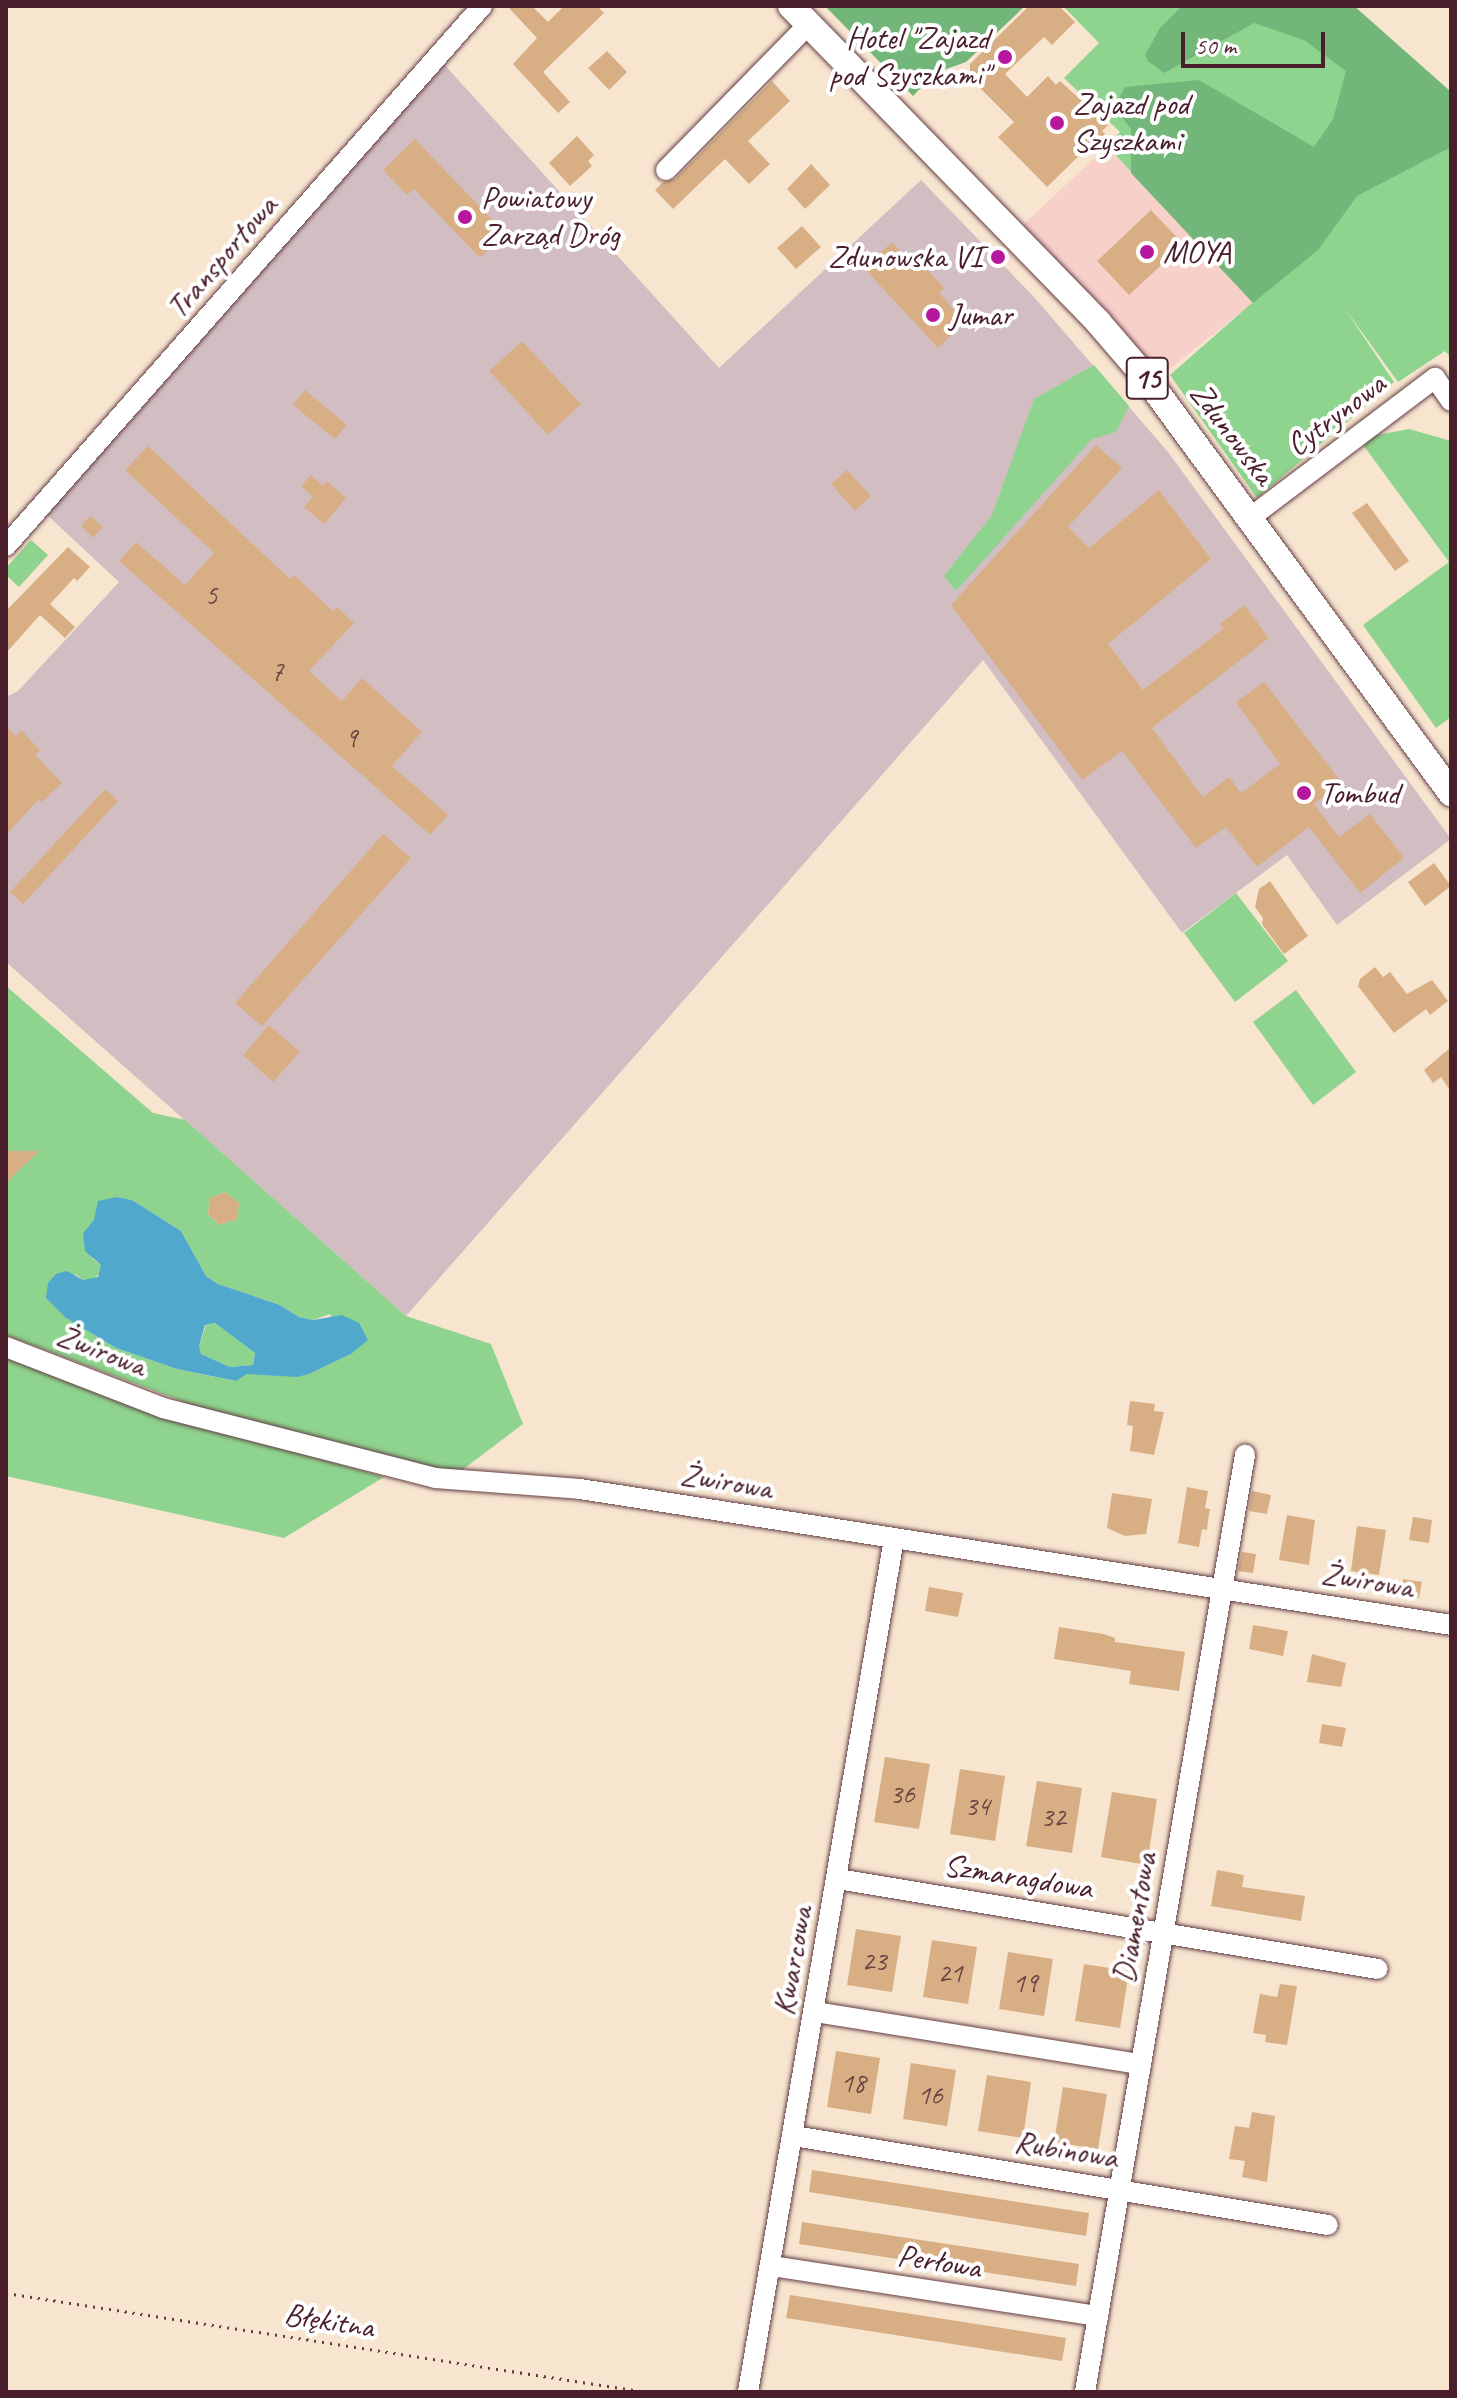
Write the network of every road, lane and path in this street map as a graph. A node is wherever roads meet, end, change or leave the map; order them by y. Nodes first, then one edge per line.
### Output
1 (482, 6) edge
2 (800, 15) edge
3 (666, 170) dead end
4 (1451, 401) edge
5 (1251, 517) junction
6 (6, 546) edge
7 (1451, 793) edge
8 (6, 1347) edge
9 (1245, 1455) dead end
10 (894, 1539) junction
11 (1222, 1589) junction
12 (1451, 1625) edge
13 (838, 1879) junction
14 (1164, 1931) junction
15 (1378, 1969) dead end
16 (815, 2012) junction
17 (1141, 2064) junction
18 (794, 2136) junction
19 (1119, 2189) junction
20 (1328, 2225) dead end
21 (771, 2266) junction
22 (6, 2293) edge
23 (1098, 2316) junction
24 (646, 2392) edge
25 (748, 2392) edge
26 (1085, 2392) edge

1 - 6 street, Transportowa
2 - 3 street
2 - 5 main road, Zdunowska / 15
4 - 5 street, Cytrynowa
5 - 7 main road, Zdunowska / 15
8 - 10 street, Żwirowa
9 - 11 street, Diamentowa
10 - 11 street, Żwirowa
10 - 13 street, Kwarcowa
11 - 12 street, Żwirowa
11 - 14 street, Diamentowa
13 - 14 street, Szmaragdowa
13 - 16 street, Kwarcowa
14 - 15 street, Szmaragdowa
14 - 17 street, Diamentowa
16 - 17 street
16 - 18 street, Kwarcowa
17 - 19 street, Diamentowa
18 - 19 street, Rubinowa
18 - 21 street, Kwarcowa
19 - 20 street, Rubinowa
19 - 23 street, Diamentowa
21 - 23 street, Perłowa
21 - 25 street, Kwarcowa
22 - 24 path, Błękitna
23 - 26 street, Diamentowa

